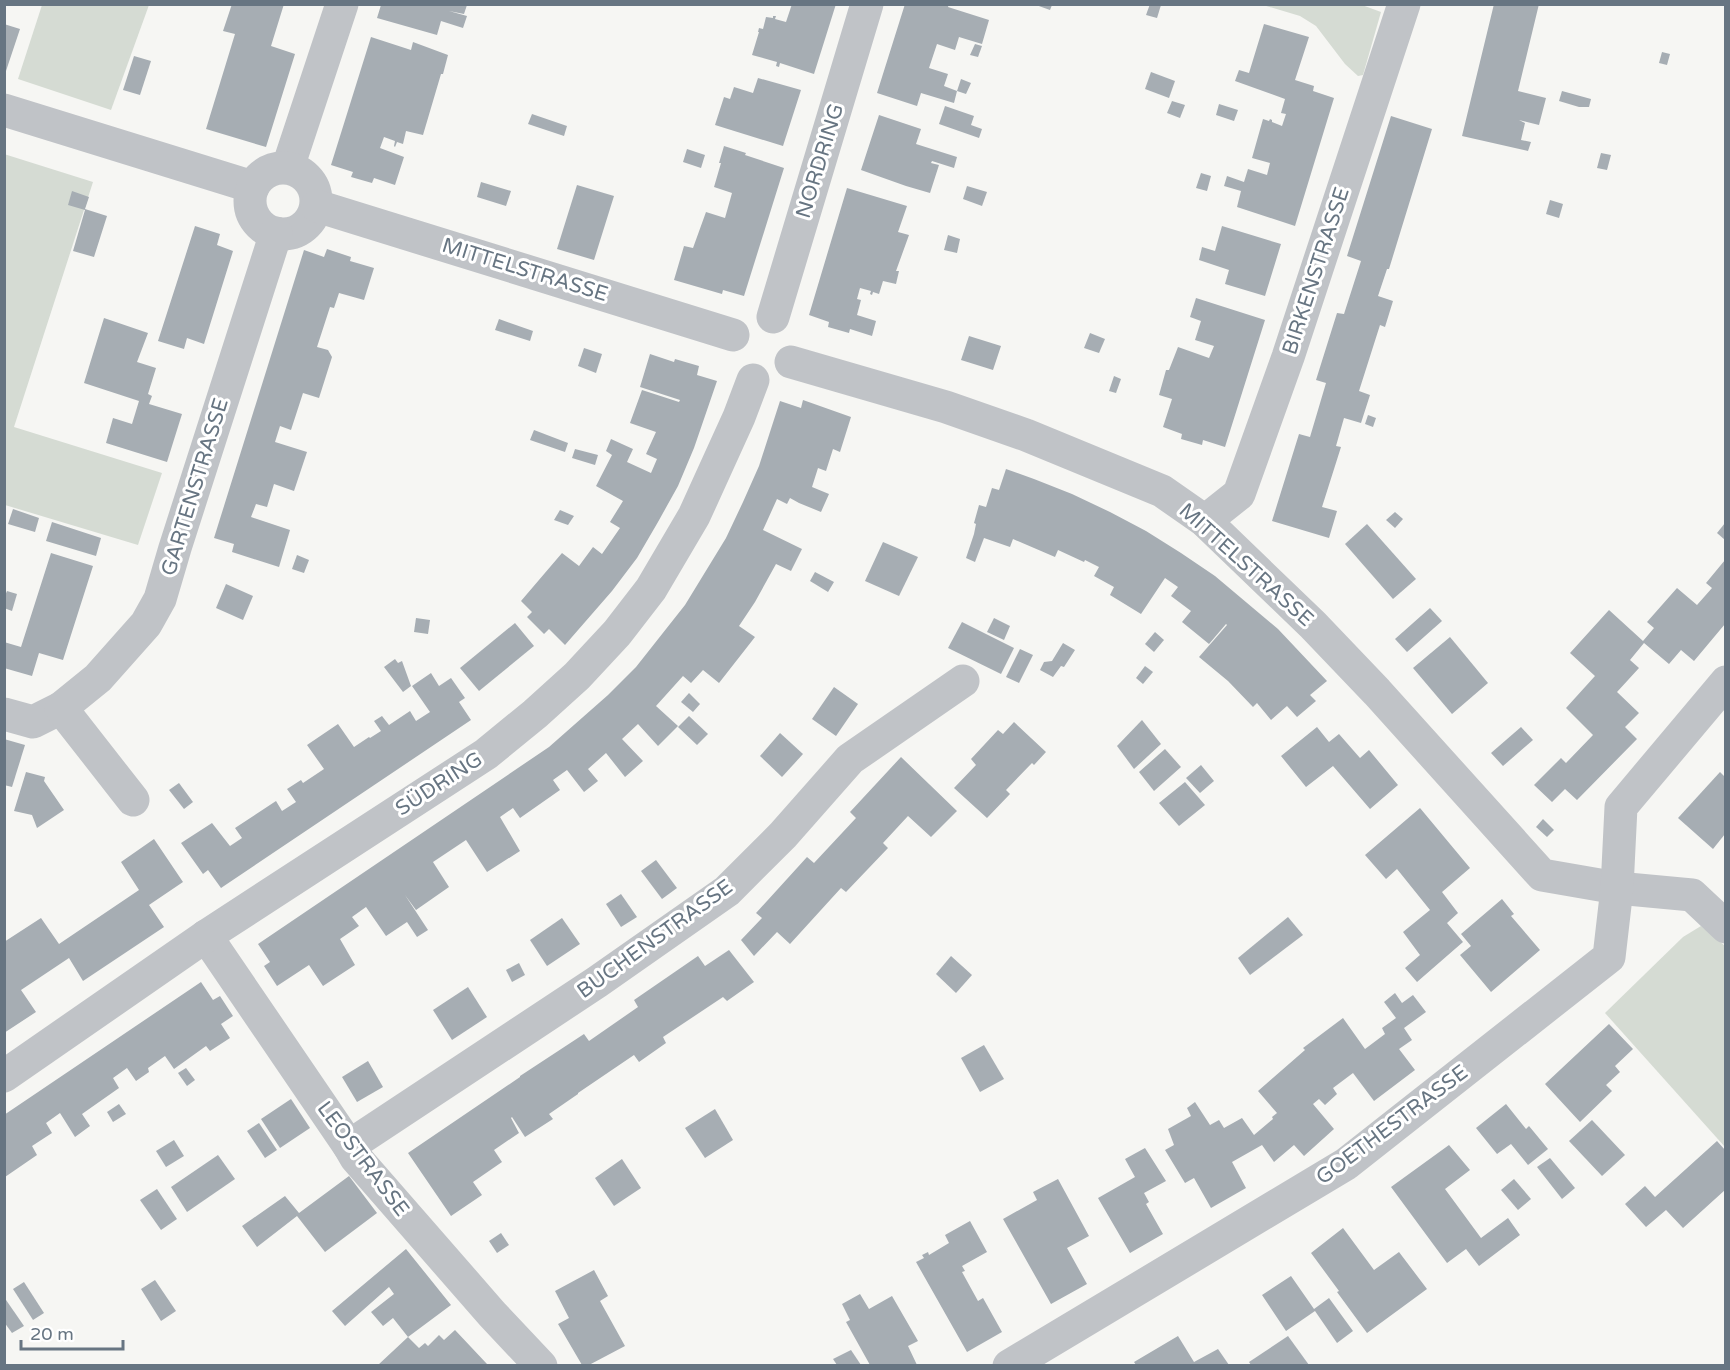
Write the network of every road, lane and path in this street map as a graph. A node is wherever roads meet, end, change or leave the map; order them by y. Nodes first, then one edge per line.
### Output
1 (342, 4) edge
2 (867, 4) edge
3 (1404, 4) edge
4 (4, 110) edge
5 (288, 167) junction
6 (253, 187) junction
7 (317, 206) junction
8 (276, 233) junction
9 (773, 317) junction
10 (733, 334) junction
11 (791, 362) junction
12 (753, 380) junction
13 (1205, 521) junction
14 (963, 681) dead end
15 (1725, 682) edge
16 (61, 708) junction
17 (4, 714) edge
18 (133, 800) dead end
19 (1617, 888) junction
20 (1725, 927) edge
21 (207, 936) junction
22 (4, 1076) edge
23 (350, 1146) junction
24 (541, 1365) edge
25 (1009, 1365) edge

1 - 5 street
2 - 9 street, NORDRING
3 - 13 street, BIRKENSTRASSE
4 - 6 street
5 - 6 street
5 - 7 street
6 - 8 street
7 - 8 street
7 - 10 street, MITTELSTRASSE
8 - 16 street, GARTENSTRASSE
9 - 10 street
9 - 11 street
10 - 12 street
11 - 12 street
11 - 13 street, MITTELSTRASSE
12 - 21 street, SÜDRING
13 - 19 street, MITTELSTRASSE
14 - 23 street, BUCHENSTRASSE
15 - 19 street, GOETHESTRASSE
16 - 17 street, GARTENSTRASSE
16 - 18 street
19 - 20 street, MITTELSTRASSE
19 - 25 street, GOETHESTRASSE
21 - 22 street, SÜDRING
21 - 23 street, LEOSTRASSE
23 - 24 street, LEOSTRASSE

